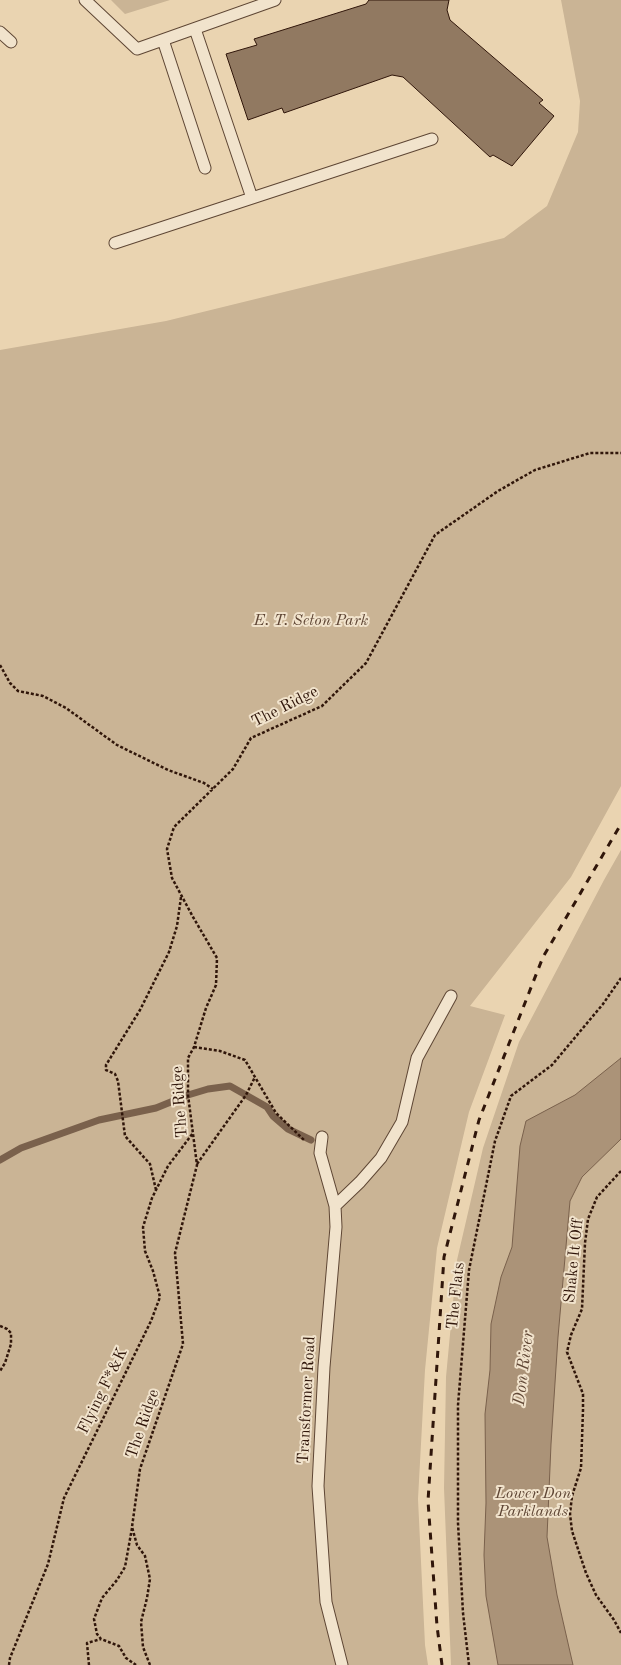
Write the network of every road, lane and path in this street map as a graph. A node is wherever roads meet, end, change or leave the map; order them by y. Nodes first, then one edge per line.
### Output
1 (85, 0) edge
2 (275, 0) edge
3 (195, 28) junction
4 (0, 32) edge
5 (163, 40) junction
6 (12, 42) dead end
7 (432, 139) dead end
8 (205, 168) dead end
9 (252, 198) junction
10 (115, 243) dead end
11 (621, 453) edge
12 (0, 665) edge
13 (213, 789) junction
14 (182, 897) junction
15 (621, 978) edge
16 (451, 996) dead end
17 (194, 1047) junction
18 (255, 1077) junction
19 (193, 1133) junction
20 (322, 1137) dead end
21 (320, 1153) junction
22 (197, 1164) junction
23 (621, 1171) edge
24 (156, 1190) junction
25 (335, 1206) junction
26 (0, 1326) edge
27 (0, 1371) edge
28 (132, 1527) junction
29 (621, 1633) edge
30 (101, 1639) junction
31 (9, 1665) edge
32 (89, 1665) edge
33 (136, 1665) edge
34 (150, 1665) edge
35 (342, 1665) edge
36 (469, 1665) edge

1 - 5 lane
2 - 3 lane
3 - 5 lane
3 - 9 lane
4 - 6 lane
5 - 8 lane
7 - 9 lane
9 - 10 lane
11 - 13 path, The Ridge
12 - 13 path
13 - 14 path, The Ridge
14 - 17 path, The Ridge
14 - 24 path
15 - 36 path, The Flats
16 - 25 lane
17 - 18 path
17 - 19 path, The Ridge
18 - 21 path
18 - 22 path, The Ridge
19 - 22 path, The Ridge
19 - 24 path, Flying F*&K
20 - 21 lane, Transformer Road
21 - 25 lane, Transformer Road
22 - 28 path, The Ridge
23 - 29 path, Shake It Off
24 - 31 path, Flying F*&K
25 - 35 lane, Transformer Road
26 - 27 path
28 - 30 path, The Ridge
28 - 34 path, The Ridge
30 - 32 path
30 - 33 path

